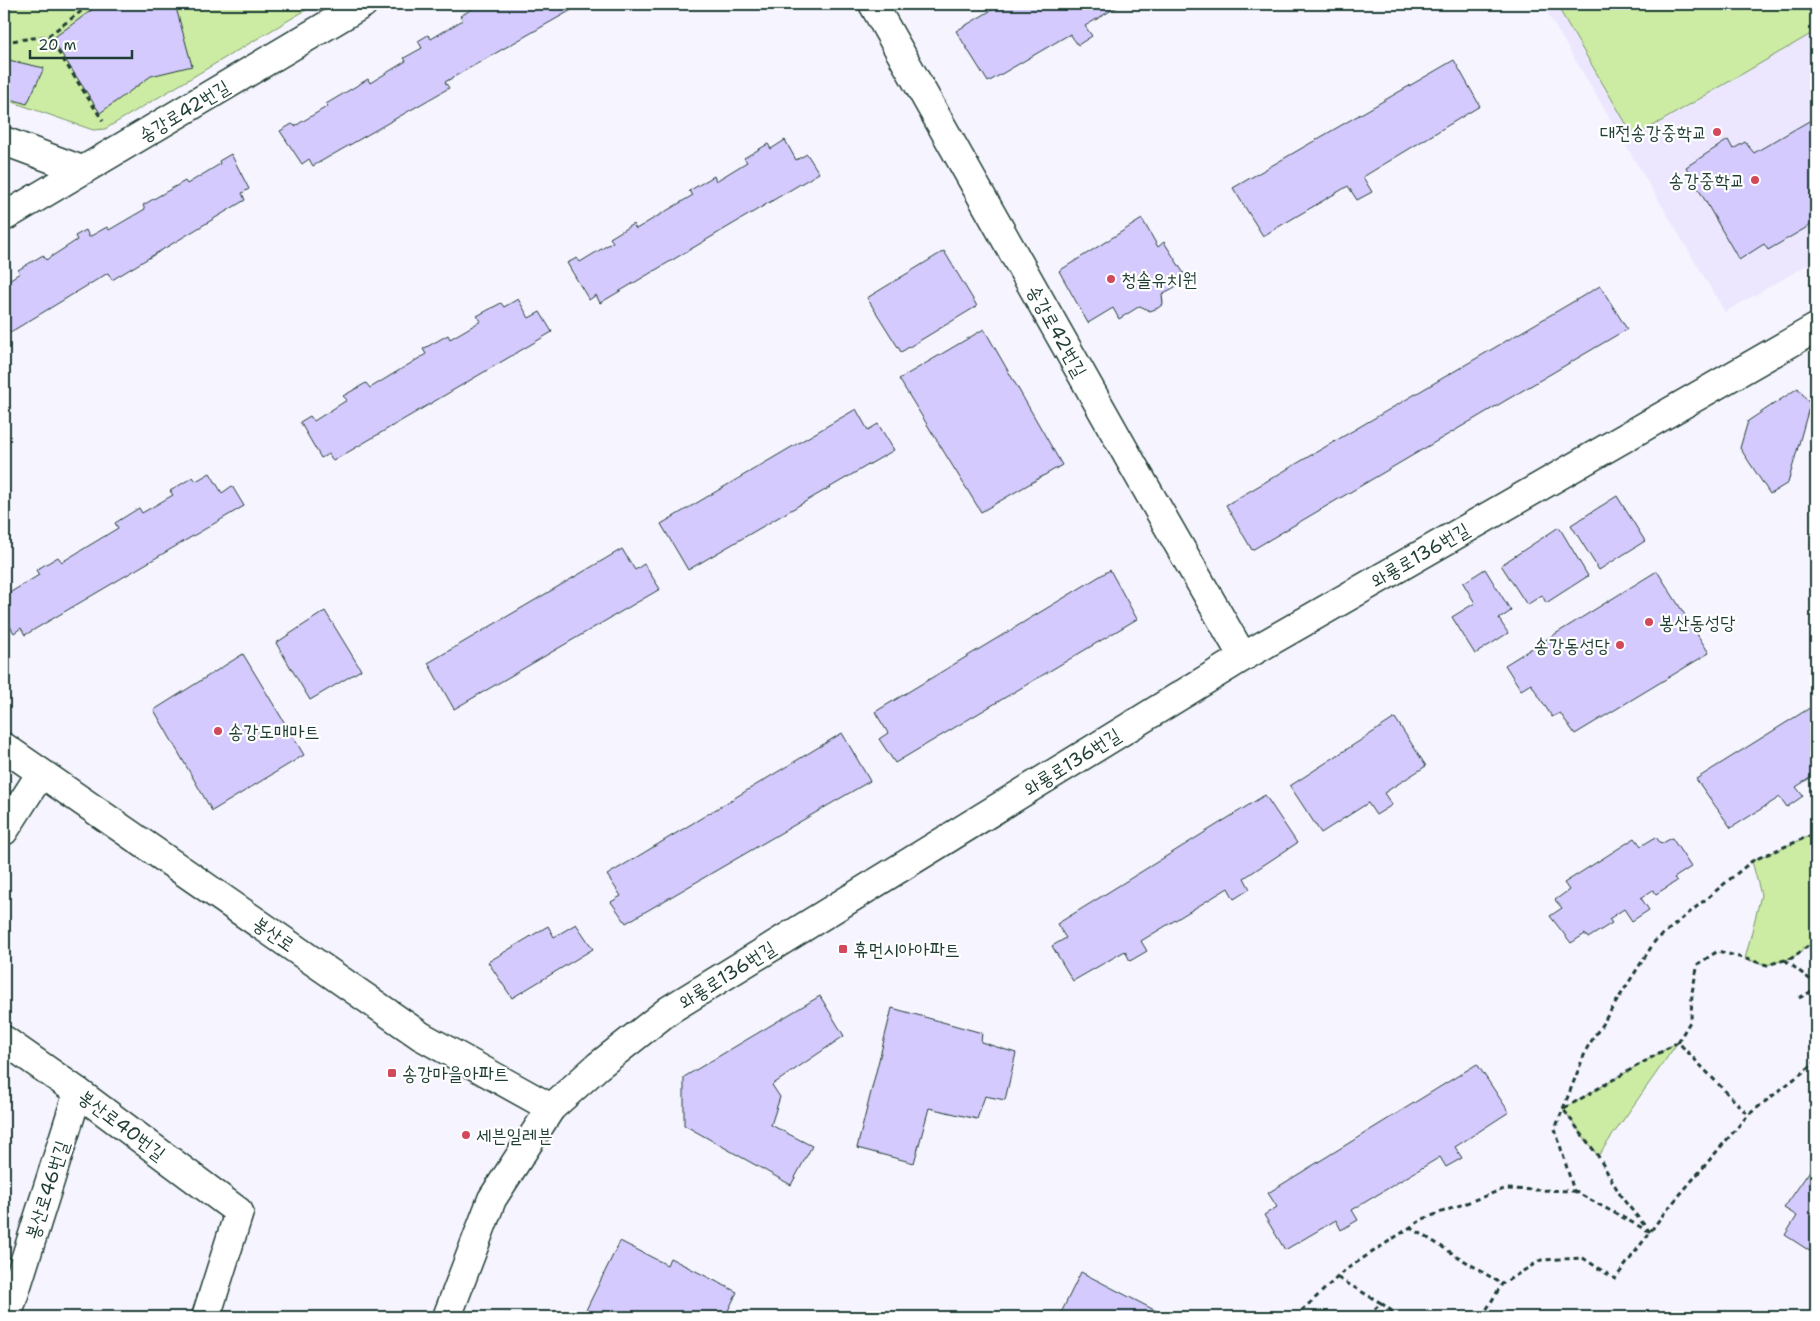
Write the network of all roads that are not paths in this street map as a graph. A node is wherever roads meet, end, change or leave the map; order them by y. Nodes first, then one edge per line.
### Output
1 (363, 4) edge
2 (873, 4) edge
3 (4, 141) edge
4 (82, 170) junction
5 (4, 216) edge
6 (1816, 328) edge
7 (1243, 657) junction
8 (4, 747) edge
9 (41, 773) junction
10 (4, 831) edge
11 (4, 1040) edge
12 (78, 1092) junction
13 (551, 1108) junction
14 (7, 1317) edge
15 (206, 1317) edge
16 (447, 1317) edge

1 - 4 main road, 송강로42번길
2 - 7 main road, 송강로42번길
3 - 4 main road
4 - 5 main road, 송강로42번길
6 - 7 main road, 와룡로136번길
7 - 13 main road, 와룡로136번길
8 - 9 main road, 봉산로
9 - 10 main road
9 - 13 main road, 봉산로
11 - 12 main road, 봉산로40번길
12 - 14 main road, 봉산로46번길
12 - 15 main road, 봉산로40번길
13 - 16 main road, 와룡로136번길

